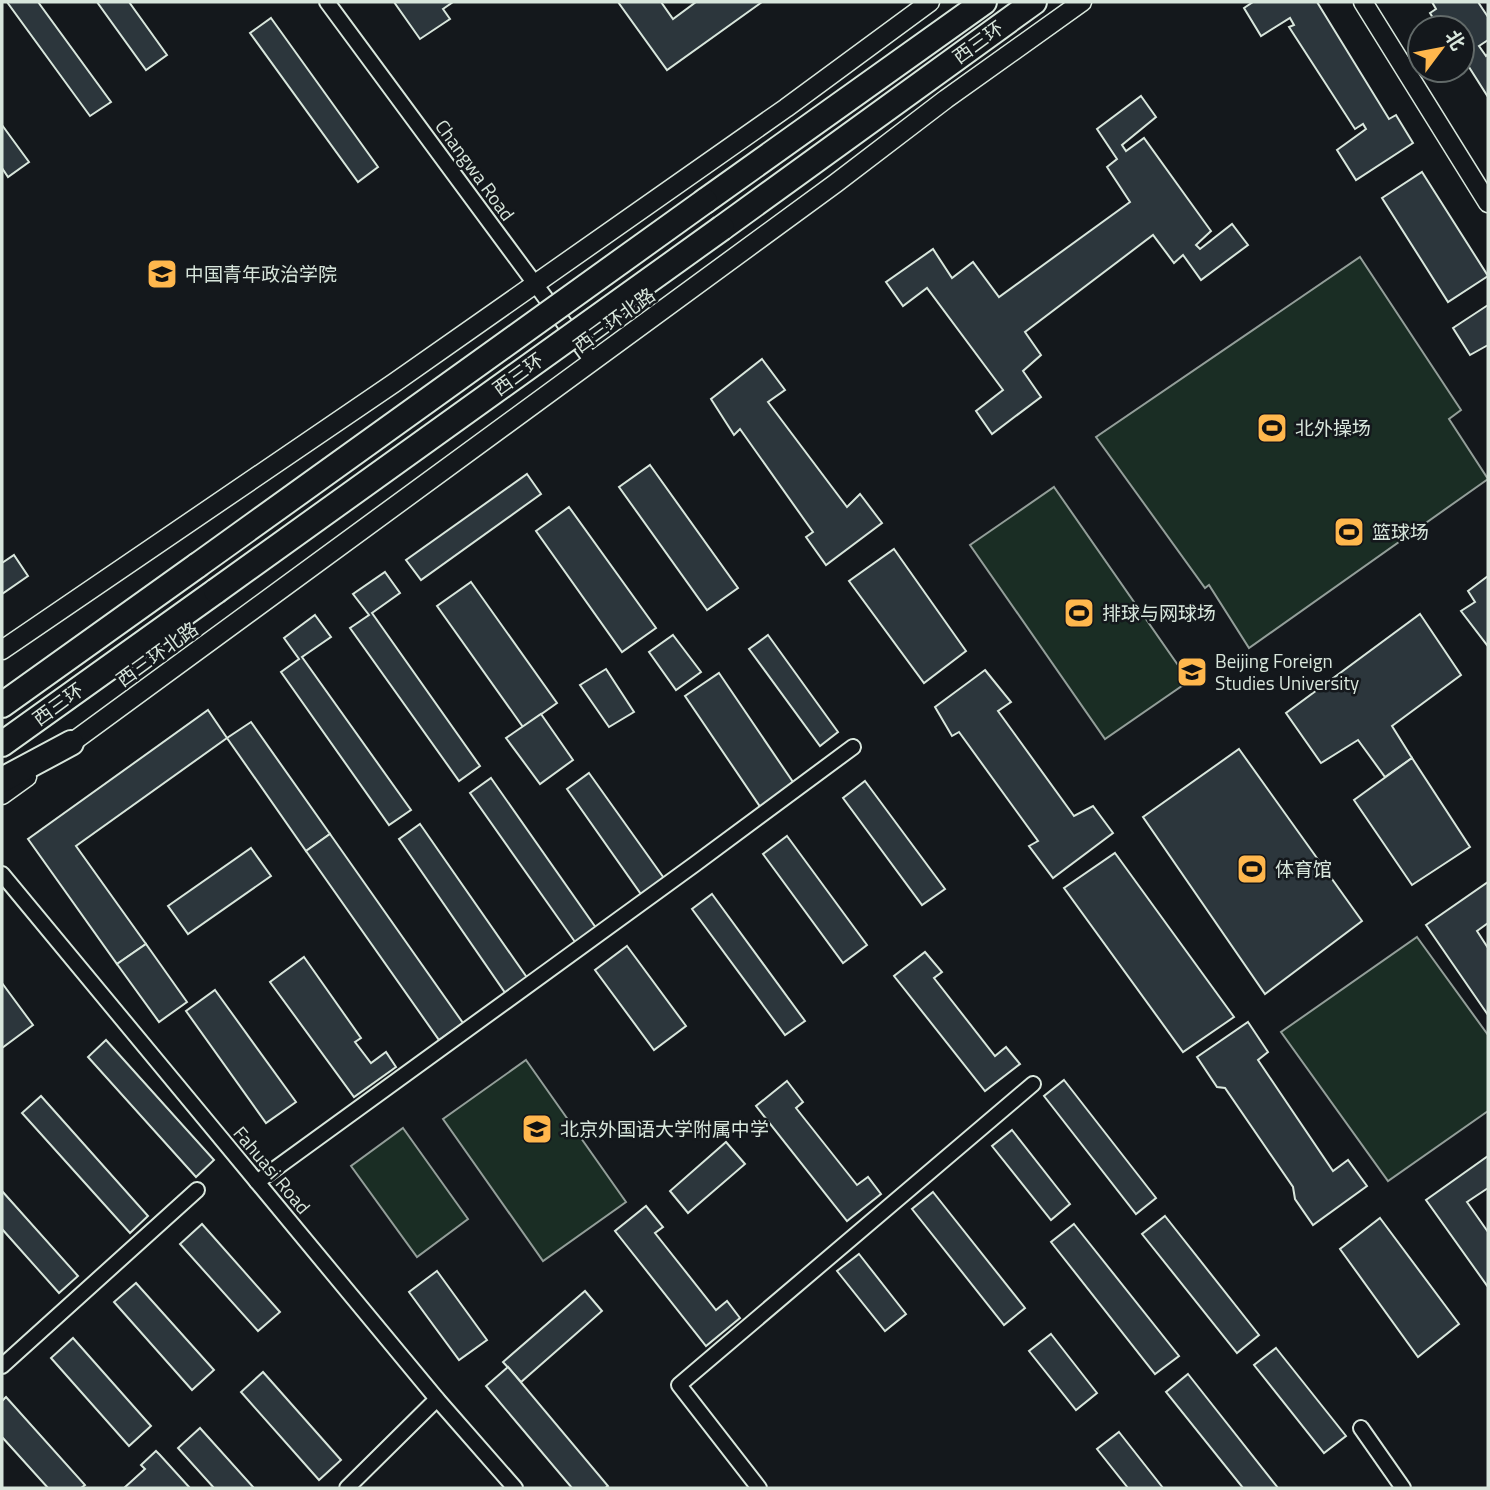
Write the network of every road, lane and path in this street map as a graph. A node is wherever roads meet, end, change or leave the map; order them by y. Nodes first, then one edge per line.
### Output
1 (327, 2) edge
2 (930, 2) edge
3 (984, 2) edge
4 (1034, 2) edge
5 (1082, 2) edge
6 (1363, 2) edge
7 (1488, 204) edge
8 (534, 284) junction
9 (592, 361) junction
10 (2, 650) edge
11 (2, 705) edge
12 (71, 743) junction
13 (2, 744) edge
14 (853, 747) dead end
15 (2, 780) edge
16 (2, 795) edge
17 (2, 874) edge
18 (1033, 1084) dead end
19 (257, 1182) junction
20 (197, 1190) dead end
21 (2, 1366) edge
22 (437, 1399) junction
23 (1361, 1428) dead end
24 (347, 1488) edge
25 (515, 1488) edge
26 (759, 1488) edge
27 (1403, 1488) edge

1 - 8 street, Changwa Road
2 - 8 street
3 - 11 highway, 西三环, bridge
4 - 13 highway, 西三环, bridge
5 - 9 street, 西三环北路
6 - 7 street
8 - 9 street, Changwa Road
8 - 10 street
9 - 12 street, 西三环北路
12 - 15 highway
12 - 16 street, 西三环北路
14 - 19 street
17 - 19 street, Fahuasi Road
18 - 26 street
19 - 22 street, Fahuasi Road
20 - 21 street
22 - 24 street
22 - 25 street, Fahuasi Road
23 - 27 street

